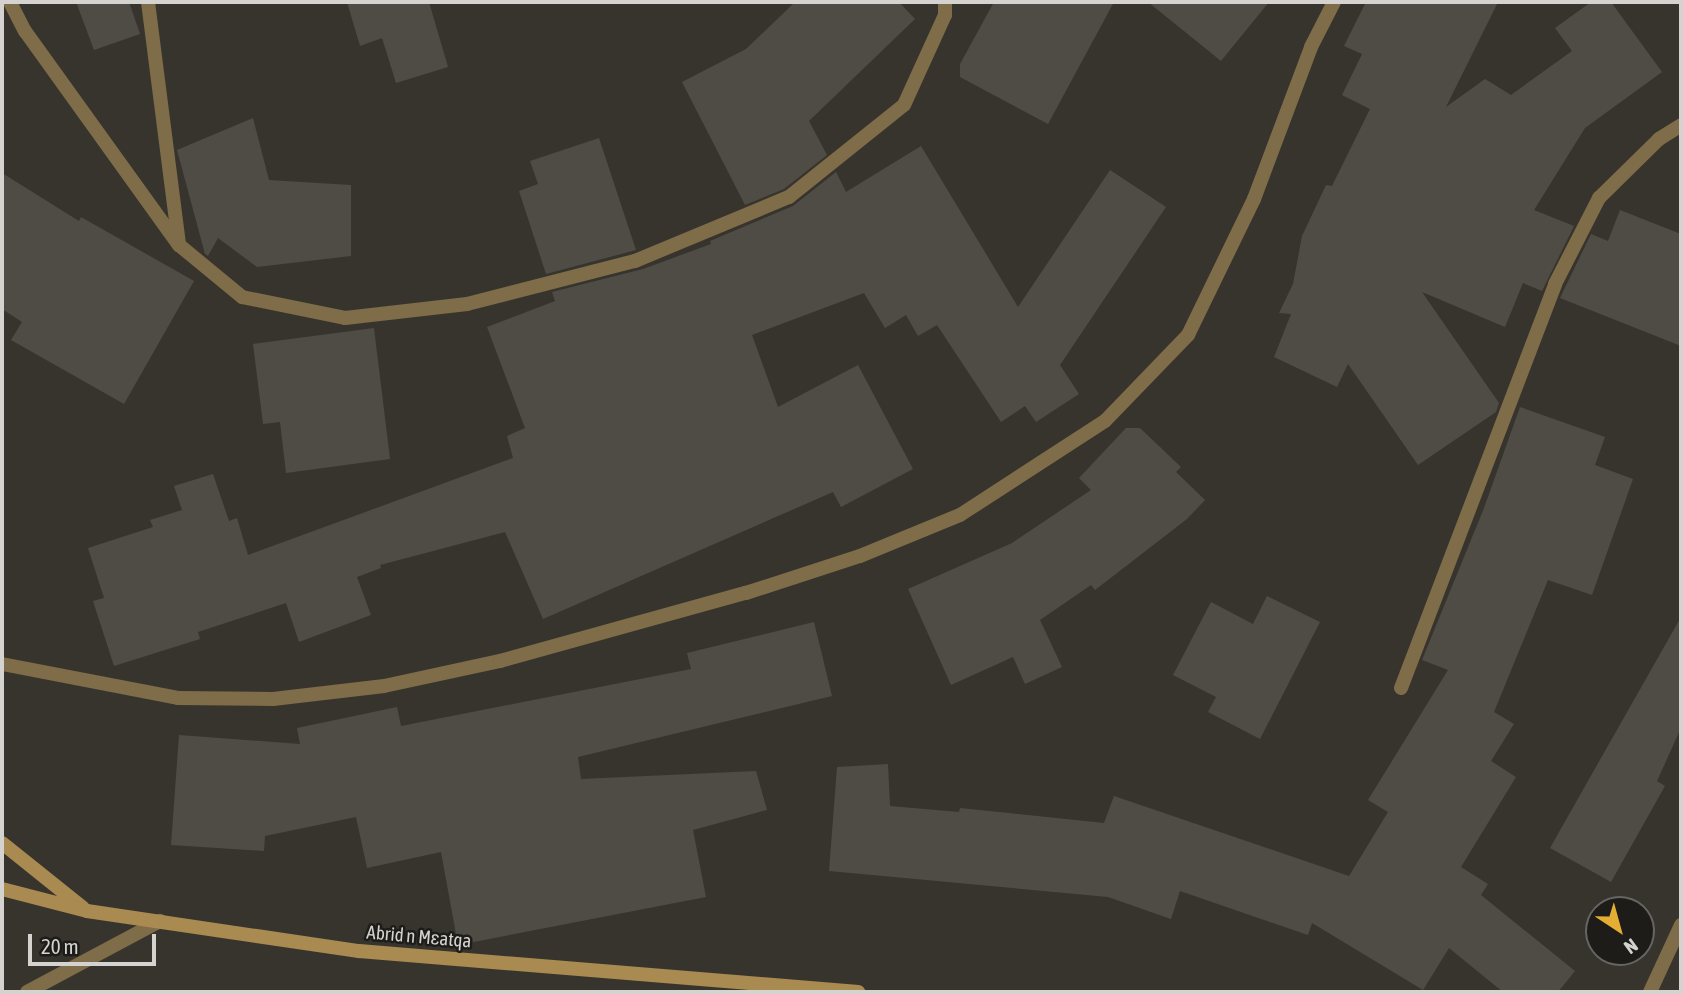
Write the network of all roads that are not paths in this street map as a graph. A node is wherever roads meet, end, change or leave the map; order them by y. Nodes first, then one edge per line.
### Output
1 (10, 2) edge
2 (148, 2) edge
3 (945, 2) edge
4 (1335, 2) edge
5 (1681, 125) edge
6 (179, 245) junction
7 (2, 664) edge
8 (1401, 688) dead end
9 (2, 843) edge
10 (2, 889) edge
11 (87, 911) junction
12 (160, 921) junction
13 (1681, 925) edge
14 (27, 992) edge
15 (858, 992) edge
16 (1650, 992) edge

1 - 6 street
2 - 6 street
3 - 6 street
4 - 7 street
5 - 8 street
9 - 11 main road
10 - 11 main road, Abrid n Mɛatqa
11 - 12 main road, Abrid n Mɛatqa
12 - 14 street
12 - 15 main road, Abrid n Mɛatqa
13 - 16 street

